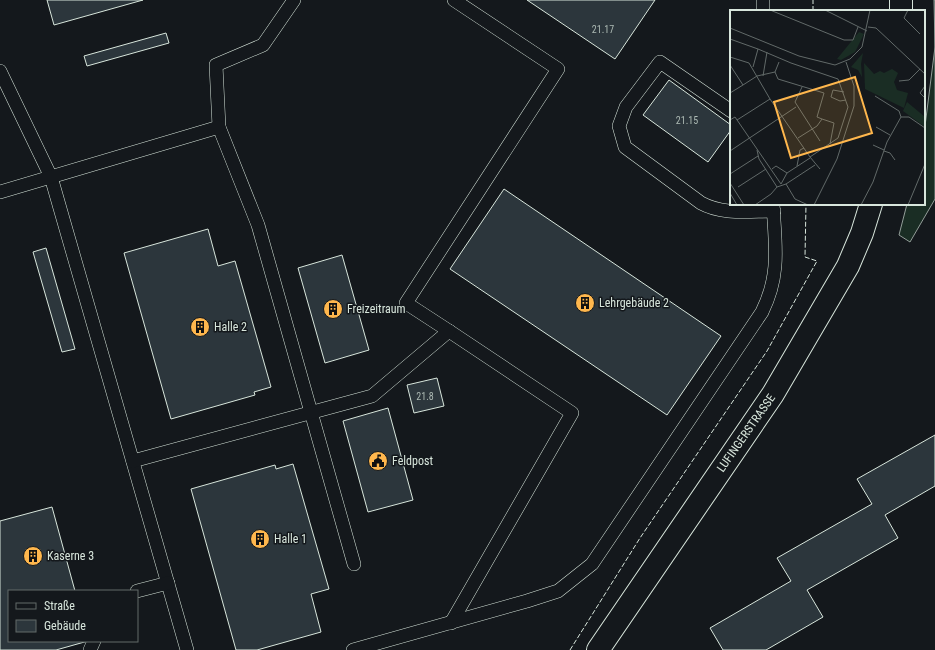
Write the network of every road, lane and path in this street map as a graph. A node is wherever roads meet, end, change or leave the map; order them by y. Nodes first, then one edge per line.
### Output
1 (294, 0) edge
2 (454, 0) edge
3 (0, 71) edge
4 (730, 110) edge
5 (219, 127) junction
6 (50, 177) junction
7 (0, 192) edge
8 (871, 205) edge
9 (773, 207) edge
10 (449, 331) junction
11 (312, 413) junction
12 (133, 461) junction
13 (354, 564) dead end
14 (168, 583) junction
15 (138, 591) edge
16 (451, 623) junction
17 (188, 650) edge
18 (353, 650) edge
19 (598, 650) edge

1 - 5 lane
2 - 10 lane
3 - 6 lane
4 - 9 lane
5 - 6 lane
5 - 11 lane
6 - 7 lane
6 - 12 lane
8 - 19 main road, LUFINGERSTRASSE
9 - 16 lane
10 - 11 lane
10 - 16 lane
11 - 12 lane
11 - 13 lane
12 - 14 lane
14 - 15 lane
14 - 17 lane
16 - 18 lane

